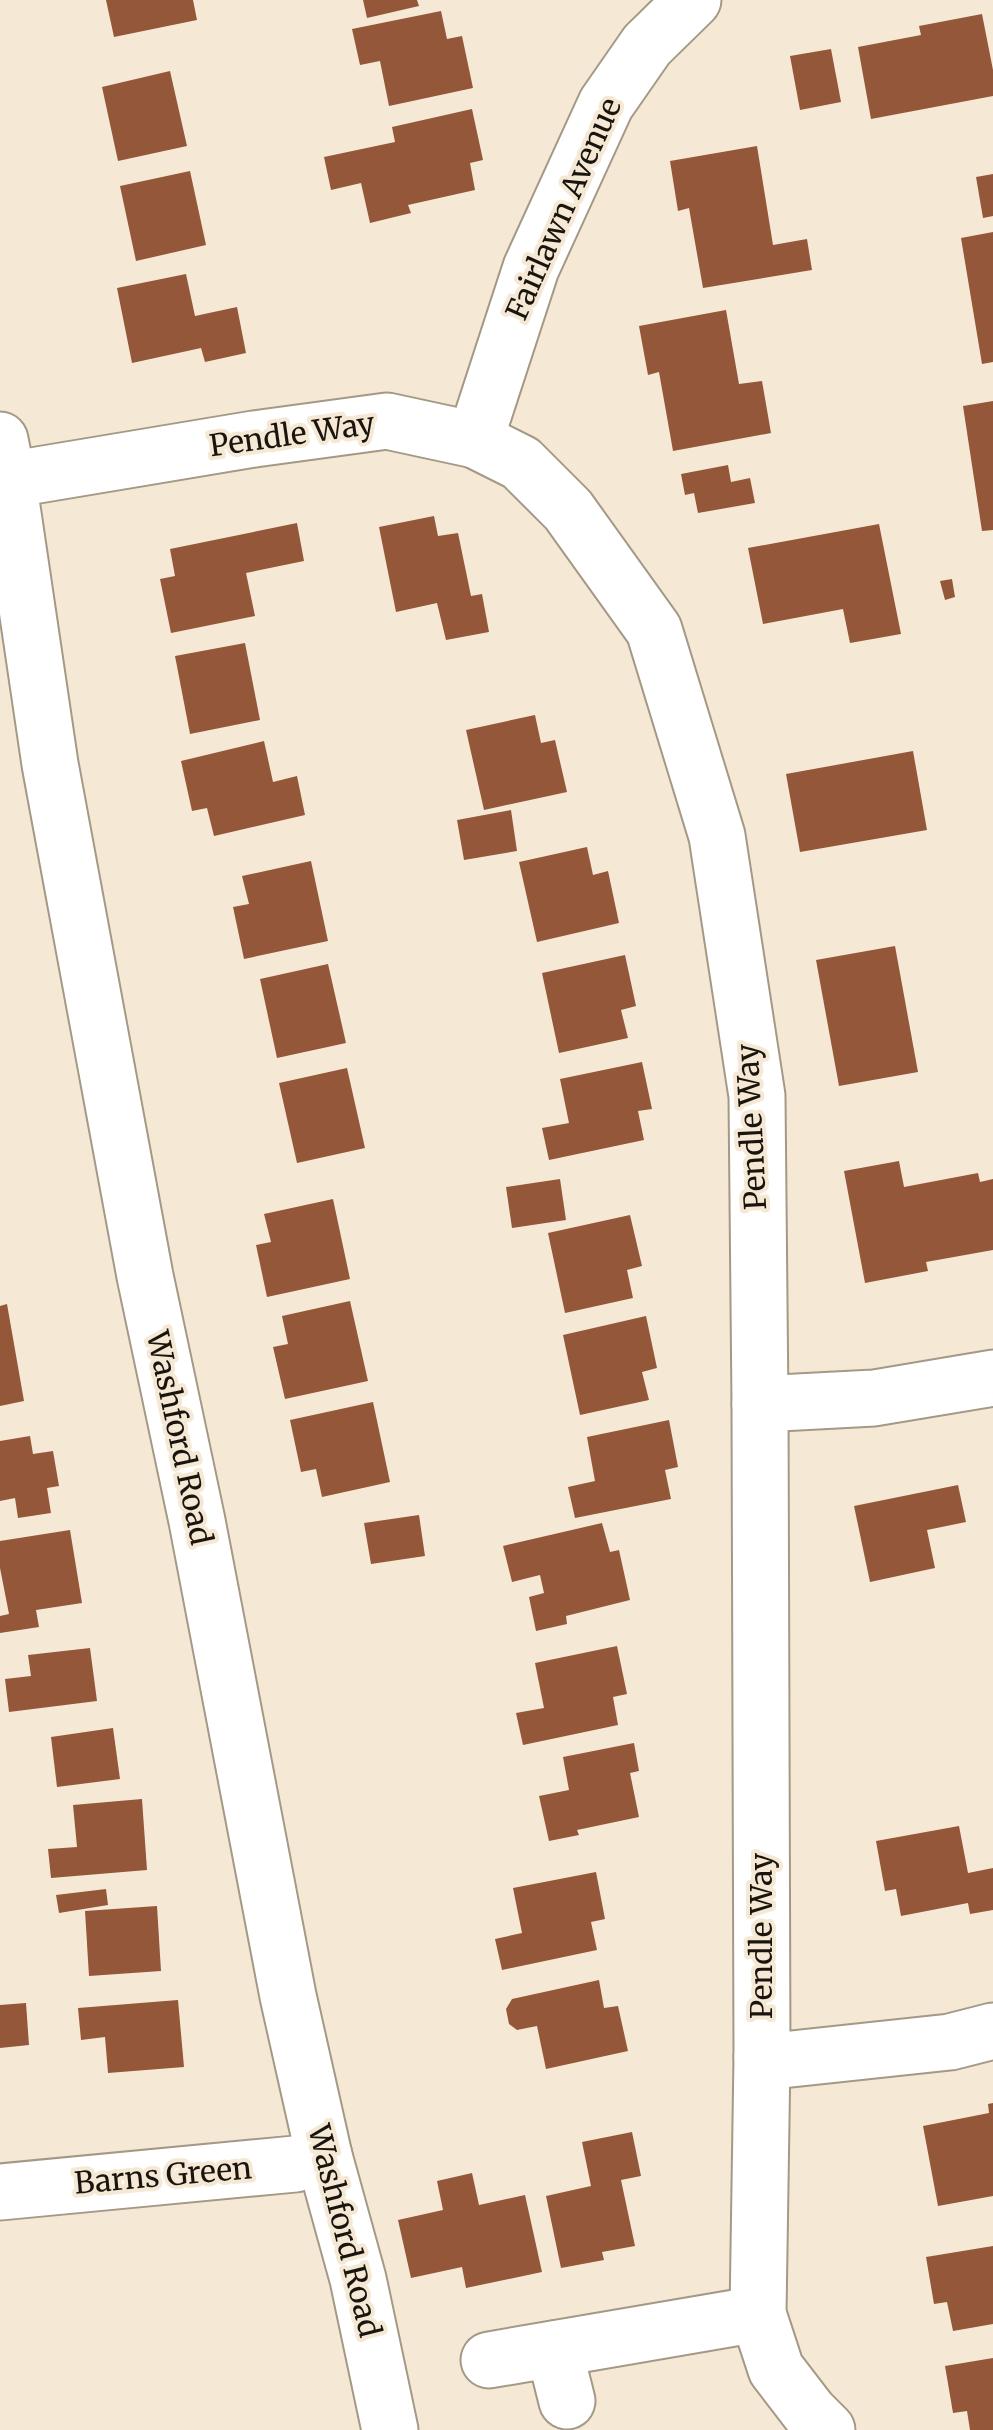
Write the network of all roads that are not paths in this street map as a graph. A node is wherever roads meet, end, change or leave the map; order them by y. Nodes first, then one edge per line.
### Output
1 (693, 0) edge
2 (474, 440) junction
3 (4, 460) edge
4 (993, 1378) edge
5 (760, 1404) junction
6 (993, 2030) edge
7 (762, 2057) junction
8 (324, 2156) junction
9 (0, 2192) edge
10 (758, 2314) junction
11 (554, 2349) junction
12 (490, 2360) dead end
13 (567, 2401) dead end
14 (390, 2430) edge
15 (827, 2430) edge

1 - 2 street, Fairlawn Avenue
2 - 3 street, Pendle Way
2 - 5 street, Pendle Way
3 - 8 street, Washford Road
4 - 5 street
5 - 7 street, Pendle Way
6 - 7 street
7 - 10 street, Pendle Way
8 - 9 street, Barns Green
8 - 14 street, Washford Road
10 - 11 street
10 - 15 street, Pendle Way
11 - 12 street
11 - 13 street

